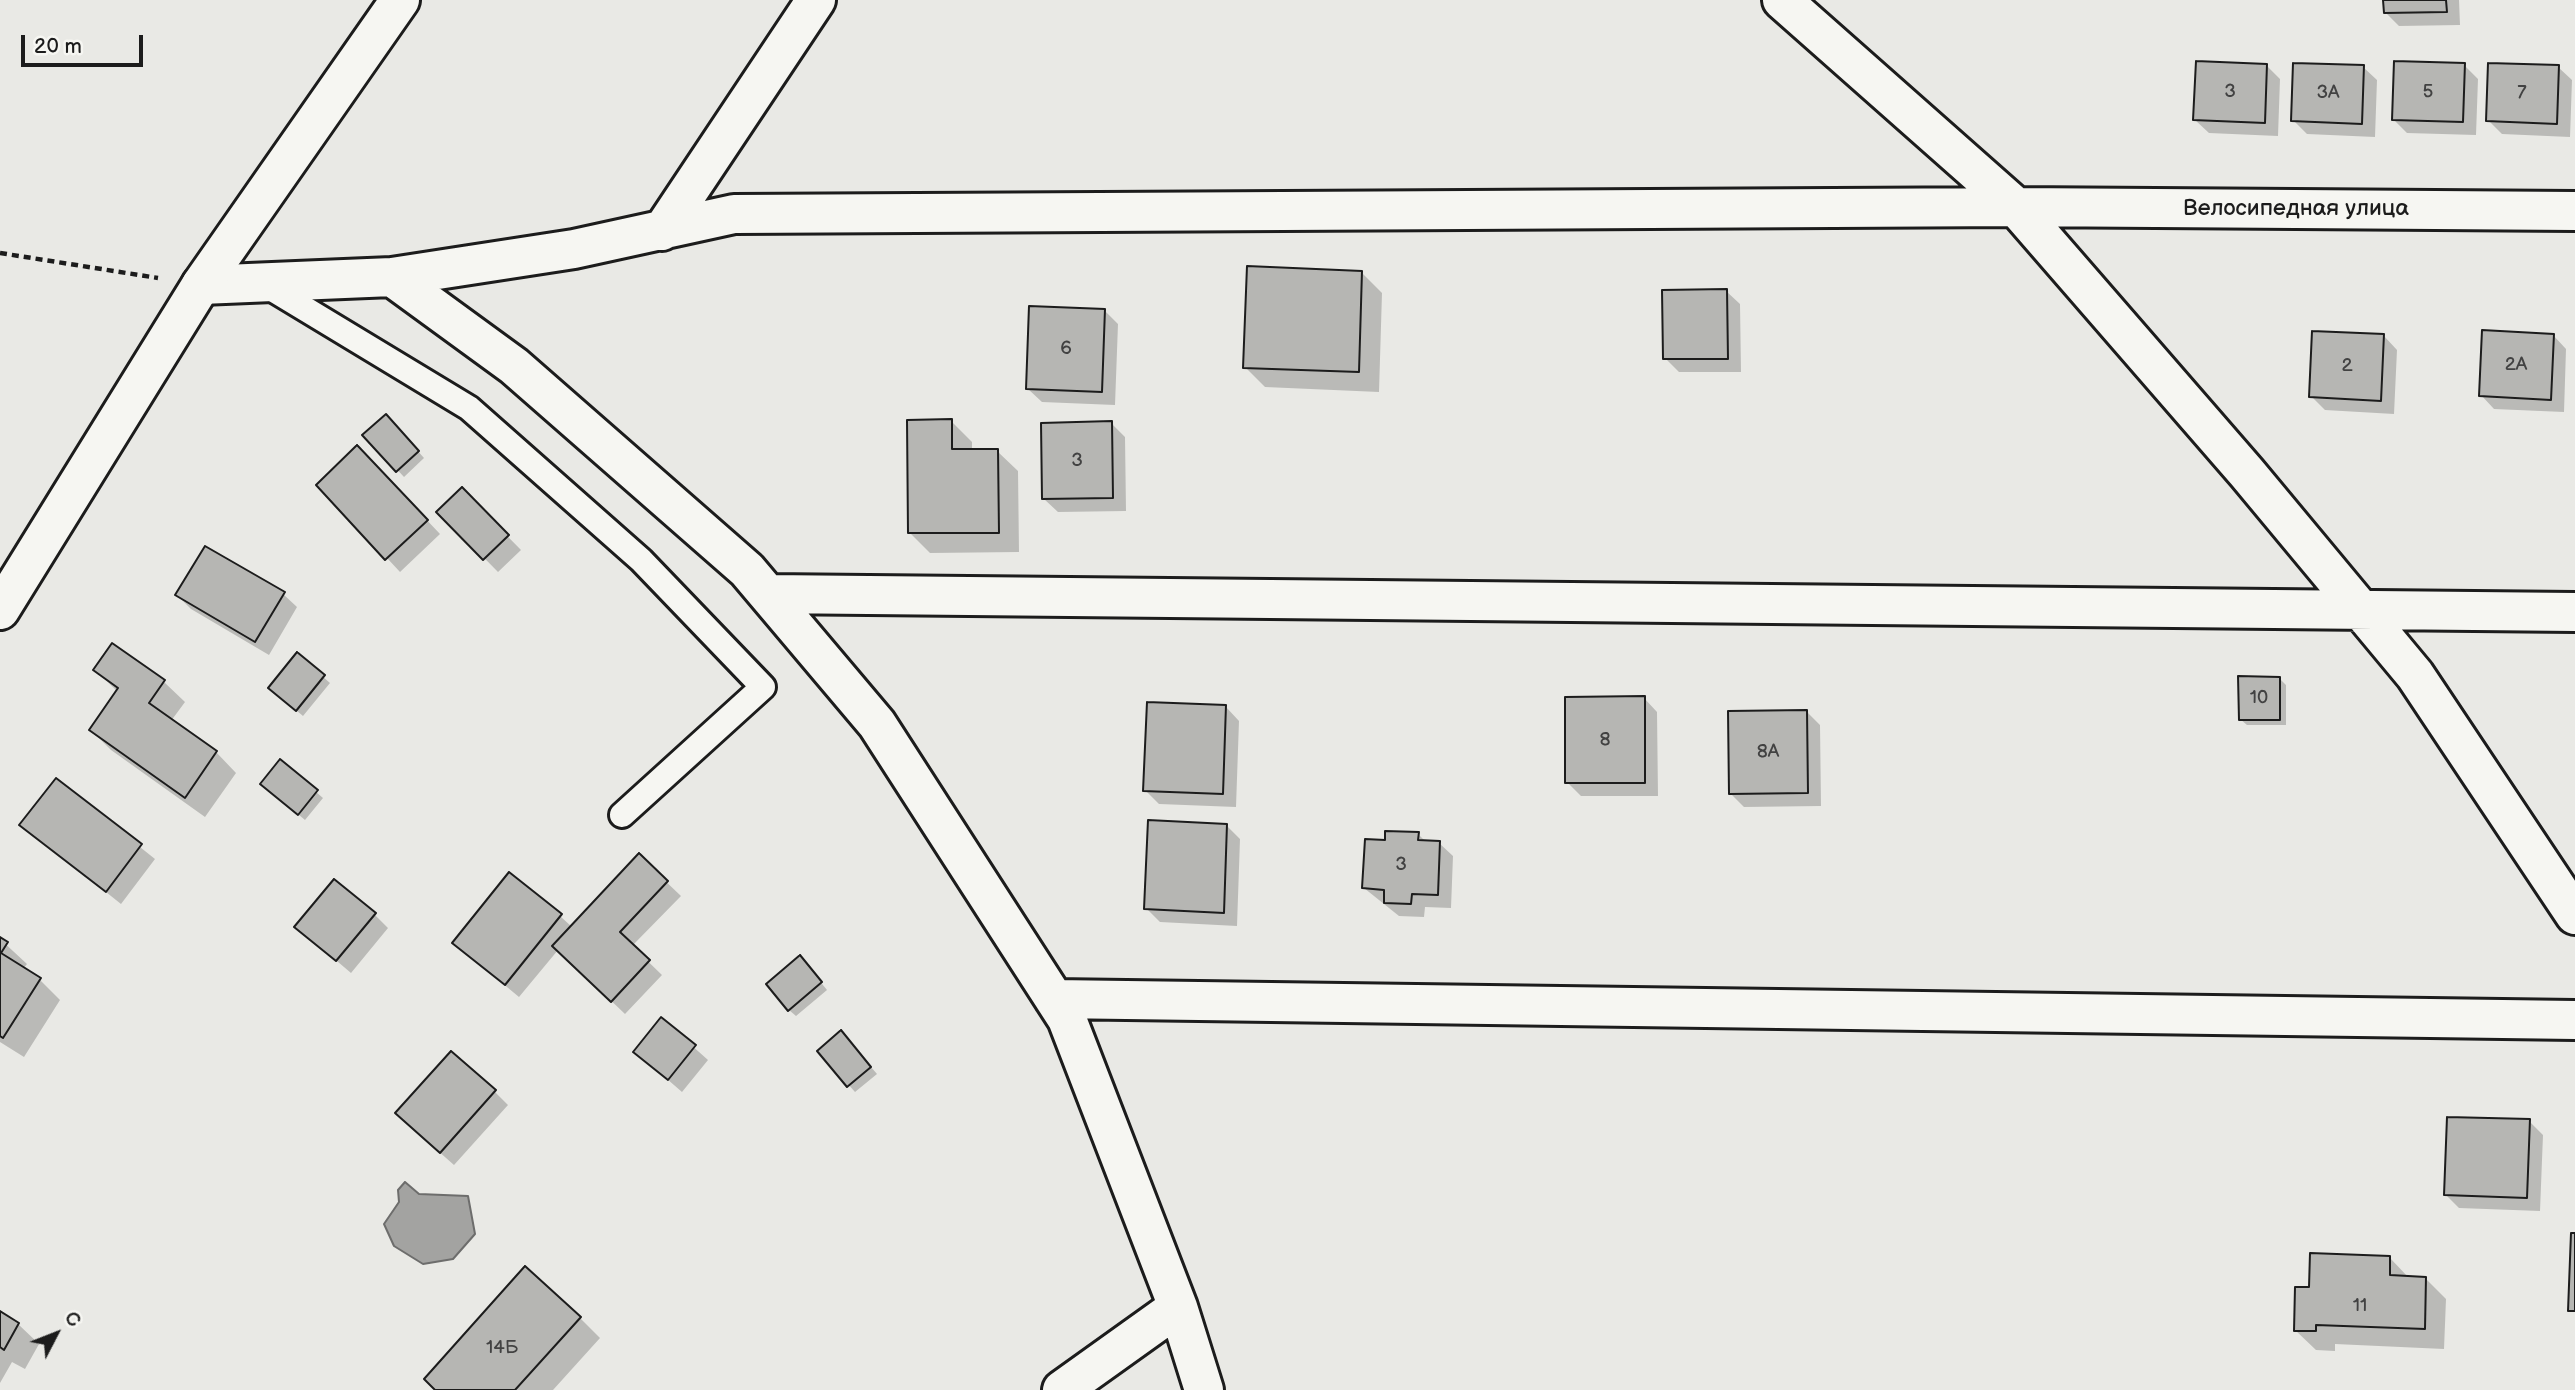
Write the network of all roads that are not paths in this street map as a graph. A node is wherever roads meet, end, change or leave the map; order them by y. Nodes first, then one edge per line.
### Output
1 (400, 0) edge
2 (816, 0) edge
3 (1782, 0) edge
4 (2016, 207) junction
5 (2575, 211) edge
6 (662, 230) junction
7 (392, 276) junction
8 (264, 284) junction
9 (201, 285) junction
10 (768, 594) junction
11 (0, 610) edge
12 (2361, 610) junction
13 (2575, 612) edge
14 (622, 815) dead end
15 (2575, 915) edge
16 (1054, 999) junction
17 (2575, 1020) edge
18 (1178, 1307) junction
19 (1062, 1390) edge
20 (1204, 1390) edge

1 - 9 street
2 - 6 street
3 - 4 street
4 - 5 street, Велосипедная улица
4 - 6 street, Велосипедная улица
4 - 12 street
6 - 7 street, Велосипедная улица
7 - 8 street, Велосипедная улица
7 - 10 street
8 - 9 street, Велосипедная улица
8 - 14 lane
9 - 11 street
10 - 12 street
10 - 16 street
12 - 13 street
12 - 15 street
16 - 17 street
16 - 18 street
18 - 19 street
18 - 20 street

